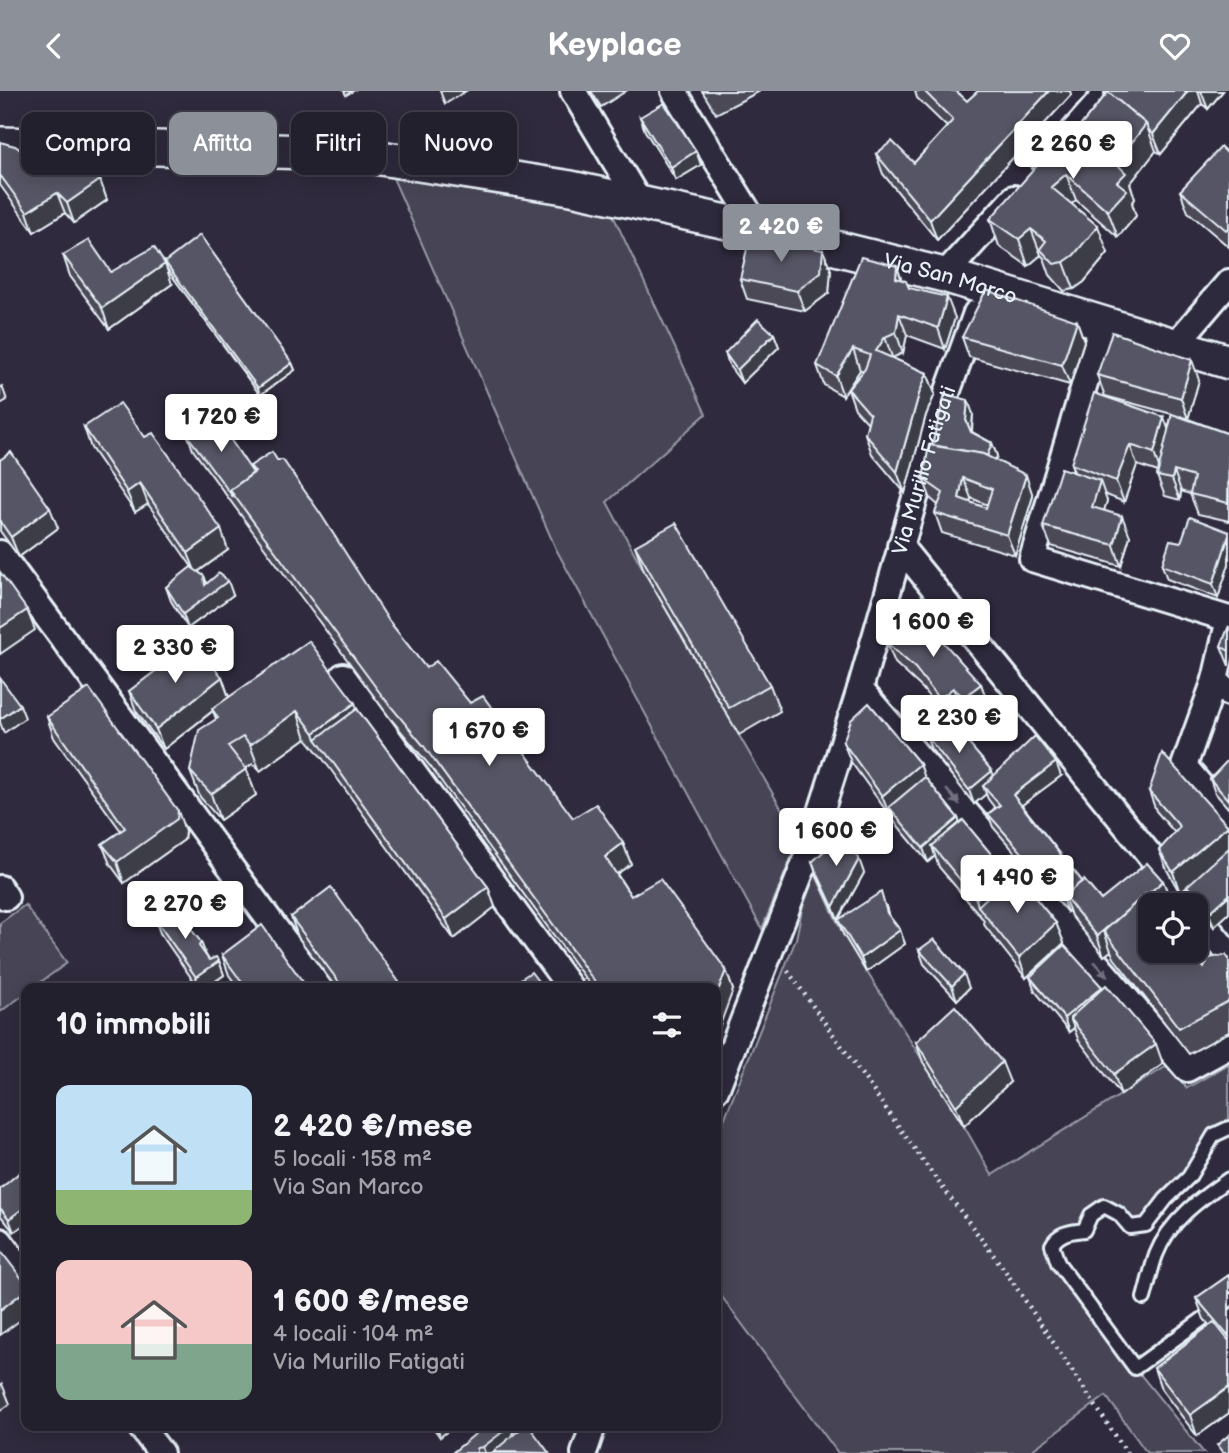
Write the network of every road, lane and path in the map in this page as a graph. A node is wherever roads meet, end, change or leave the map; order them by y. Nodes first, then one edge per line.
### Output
1 (573, 91) edge
2 (674, 91) edge
3 (1109, 91) edge
4 (5, 136) edge
5 (640, 203) junction
6 (759, 229) junction
7 (944, 275) junction
8 (1229, 282) edge
9 (985, 289) junction
10 (1103, 323) junction
11 (1176, 344) junction
12 (1229, 362) edge
13 (900, 546) junction
14 (0, 553) edge
15 (1229, 618) edge
16 (343, 676) dead end
17 (1222, 687) edge
18 (860, 689) junction
19 (1229, 819) edge
20 (1180, 893) edge
21 (1208, 928) edge
22 (771, 948) junction
23 (1229, 954) edge
24 (316, 983) edge
25 (567, 983) edge
26 (1229, 1046) edge
27 (721, 1077) edge
28 (1229, 1128) edge
29 (1229, 1179) edge
30 (0, 1241) edge
31 (21, 1269) edge
32 (1144, 1298) dead end
33 (1229, 1300) edge
34 (145, 1431) edge
35 (591, 1431) edge
36 (161, 1453) edge
37 (584, 1453) edge
38 (1127, 1453) edge

1 - 5 street
2 - 6 street
3 - 7 street
4 - 5 main road, Via San Marco
5 - 6 main road, Via San Marco
6 - 7 main road, Via San Marco
7 - 9 main road, Via San Marco
8 - 11 street
9 - 10 main road, Via San Marco
9 - 13 street, Via Murillo Fatigati
10 - 11 main road, Via San Marco
10 - 15 street
11 - 12 main road, Via San Marco
13 - 18 street, Via Murillo Fatigati
13 - 20 street
14 - 24 street
15 - 17 street
16 - 25 street
17 - 19 street
18 - 22 street, Via Murillo Fatigati
18 -> 26 street
21 - 23 street
22 - 27 street, Via Murillo Fatigati
22 - 38 path
28 - 33 lane
29 - 32 lane
30 - 31 street
34 - 36 street
35 - 37 street

